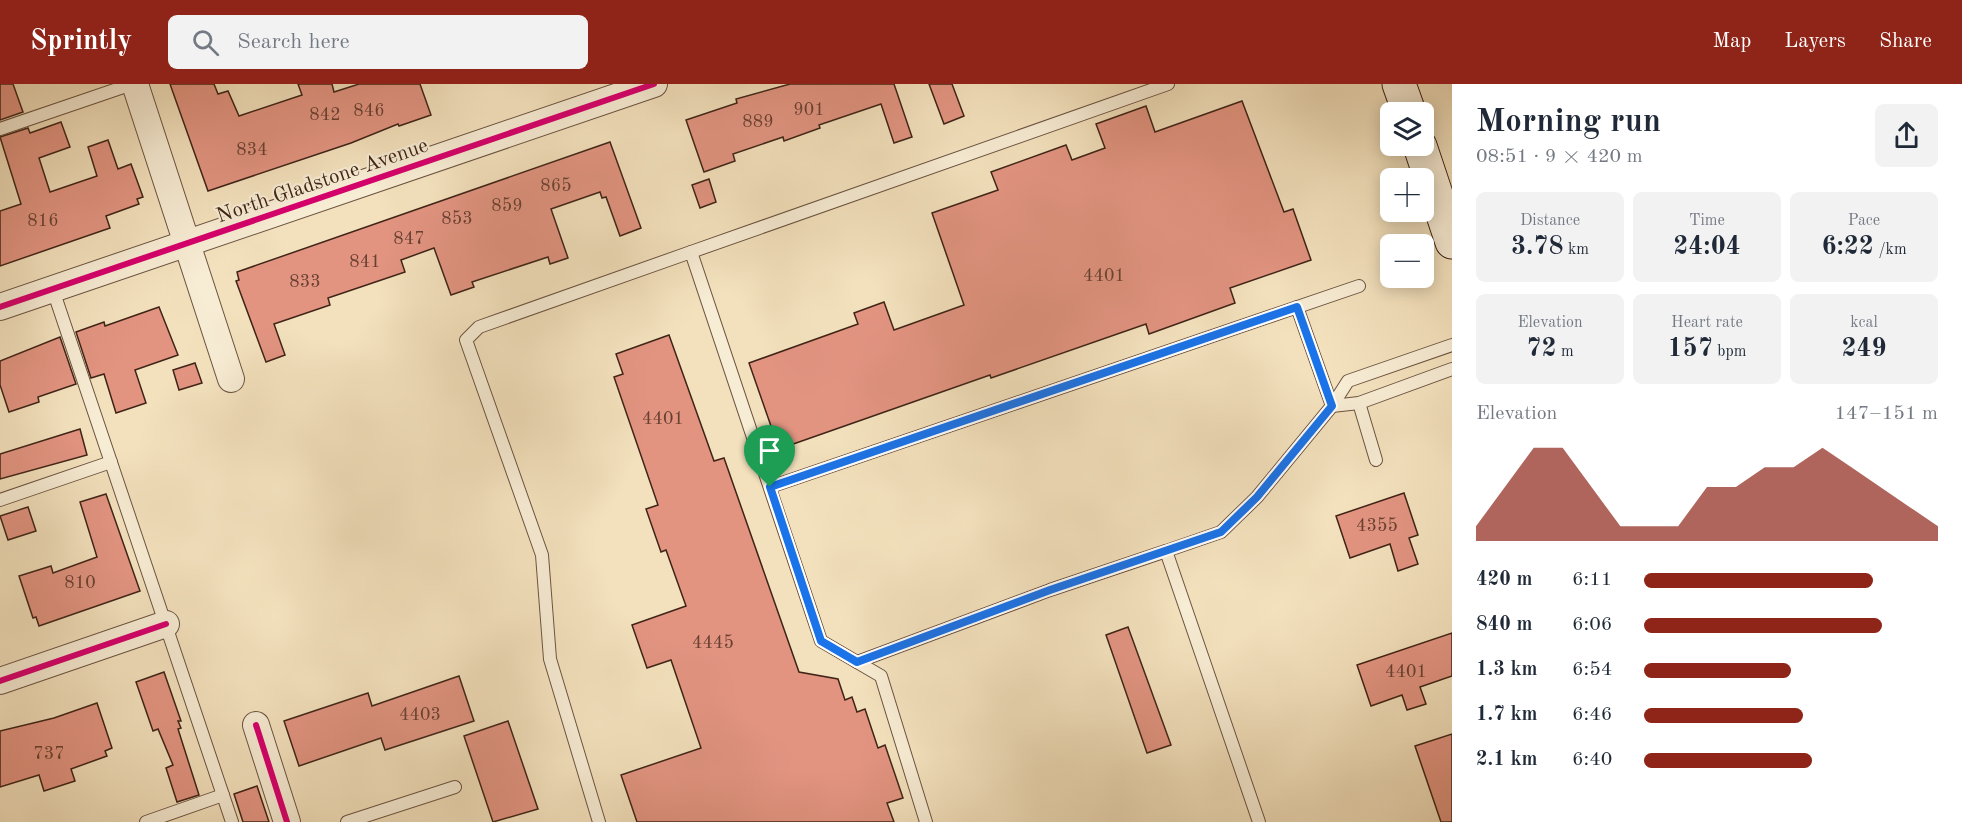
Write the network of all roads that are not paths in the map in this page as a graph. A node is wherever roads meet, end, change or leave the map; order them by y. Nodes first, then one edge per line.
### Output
1 (133, 84) edge
2 (654, 84) edge
3 (1168, 84) edge
4 (1399, 84) edge
5 (1405, 102) edge
6 (0, 129) edge
7 (1423, 156) edge
8 (1452, 242) edge
9 (188, 243) junction
10 (691, 252) junction
11 (1359, 286) dead end
12 (52, 290) junction
13 (1297, 307) junction
14 (0, 308) edge
15 (1452, 345) edge
16 (1452, 369) edge
17 (231, 379) dead end
18 (1359, 403) junction
19 (1332, 406) junction
20 (1376, 460) dead end
21 (111, 462) junction
22 (770, 487) junction
23 (0, 500) edge
24 (1166, 551) junction
25 (166, 624) junction
26 (857, 662) junction
27 (0, 681) edge
28 (256, 725) dead end
29 (455, 787) dead end
30 (223, 795) junction
31 (146, 822) edge
32 (232, 822) edge
33 (287, 822) edge
34 (347, 822) edge
35 (599, 822) edge
36 (926, 822) edge
37 (1260, 822) edge

1 - 6 lane
1 - 9 street
2 - 9 street, North Gladstone Avenue
3 - 10 lane
4 - 5 main road
7 - 8 main road
9 - 12 street, North Gladstone Avenue
9 - 17 street
10 - 22 lane
10 - 35 lane
11 - 13 lane
12 - 14 street, North Gladstone Avenue
12 - 21 lane
13 - 19 lane
13 - 22 lane
15 - 19 lane
16 - 18 lane
18 - 19 lane
18 - 20 lane
19 - 24 lane
21 - 23 lane
21 - 25 lane
22 - 26 lane
24 - 26 lane
24 - 37 lane
25 - 27 street
25 - 30 lane
26 - 36 lane
28 - 33 street
29 - 34 lane
30 - 31 lane
30 - 32 lane

